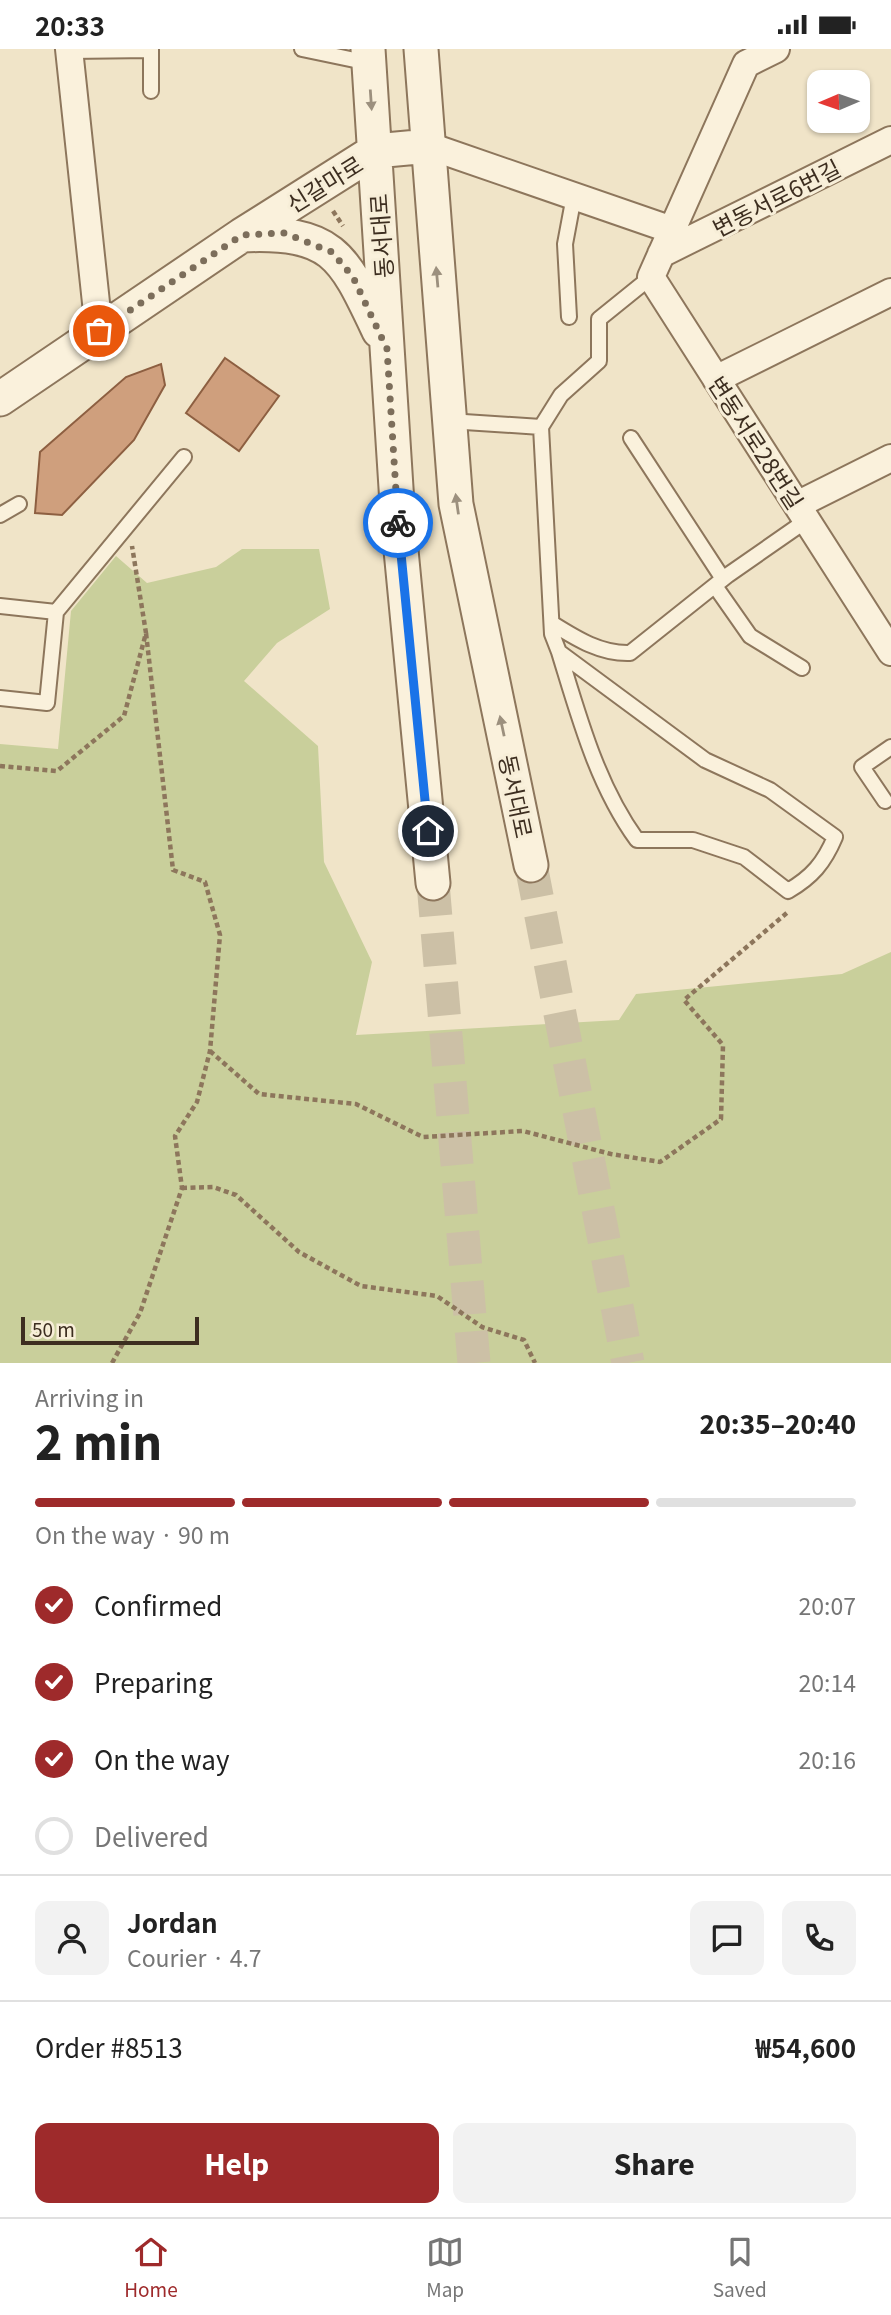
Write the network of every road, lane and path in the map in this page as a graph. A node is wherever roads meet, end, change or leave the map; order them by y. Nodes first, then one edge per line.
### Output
1 (302, 49) edge
2 (421, 49) edge
3 (776, 49) edge
4 (69, 50) edge
5 (151, 50) edge
6 (369, 56) edge
7 (151, 91) dead end
8 (891, 139) edge
9 (429, 146) junction
10 (374, 151) junction
11 (574, 196) junction
12 (333, 211) dead end
13 (672, 230) junction
14 (347, 231) dead end
15 (242, 235) junction
16 (656, 266) junction
17 (891, 292) edge
18 (569, 317) dead end
19 (99, 331) junction
20 (387, 349) junction
21 (716, 379) junction
22 (0, 399) edge
23 (449, 421) junction
24 (541, 427) junction
25 (631, 438) dead end
26 (184, 457) dead end
27 (891, 458) edge
28 (19, 504) dead end
29 (802, 513) junction
30 (0, 515) edge
31 (129, 526) junction
32 (719, 583) junction
33 (0, 606) edge
34 (56, 612) junction
35 (552, 624) junction
36 (146, 633) junction
37 (886, 635) edge
38 (559, 652) junction
39 (802, 668) dead end
40 (0, 698) edge
41 (891, 747) edge
42 (0, 766) edge
43 (885, 800) dead end
44 (531, 865) tunnel mouth
45 (433, 883) tunnel mouth
46 (788, 912) dead end
47 (210, 1051) junction
48 (182, 1188) junction
49 (112, 1363) edge
50 (535, 1363) edge

1 - 6 lane
2 - 9 street, 동서대로
3 - 13 street, 변동서로6번길
4 - 5 lane
4 - 19 street
5 - 7 lane
6 -> 10 street, 동서대로
8 - 16 street, 변동서로6번길
9 - 10 street
9 - 11 street
23 -> 9 street, 동서대로
10 - 15 street, 신갈마로
10 - 20 street, 동서대로
11 - 13 street
11 - 18 lane
12 - 14 path
13 - 16 street
15 - 19 street, 신갈마로
15 - 20 street
16 - 21 street, 변동서로28번길
16 - 24 lane
17 - 21 street
19 - 22 street, 신갈마로
20 - 45 street, 동서대로
21 - 29 street, 변동서로28번길
23 - 24 lane
44 -> 23 street, 동서대로
24 - 35 lane
25 - 32 lane
26 - 31 lane
27 - 29 street
28 - 30 lane
29 - 32 lane
29 - 37 street, 변동서로28번길
31 - 34 lane
31 - 36 path
32 - 35 lane
32 - 39 lane
33 - 34 lane
34 - 40 lane
35 - 38 lane
36 - 42 path
36 - 47 path
38 - 38 lane
41 - 43 lane
46 - 47 path
47 - 48 path
48 - 49 path
48 - 50 path

